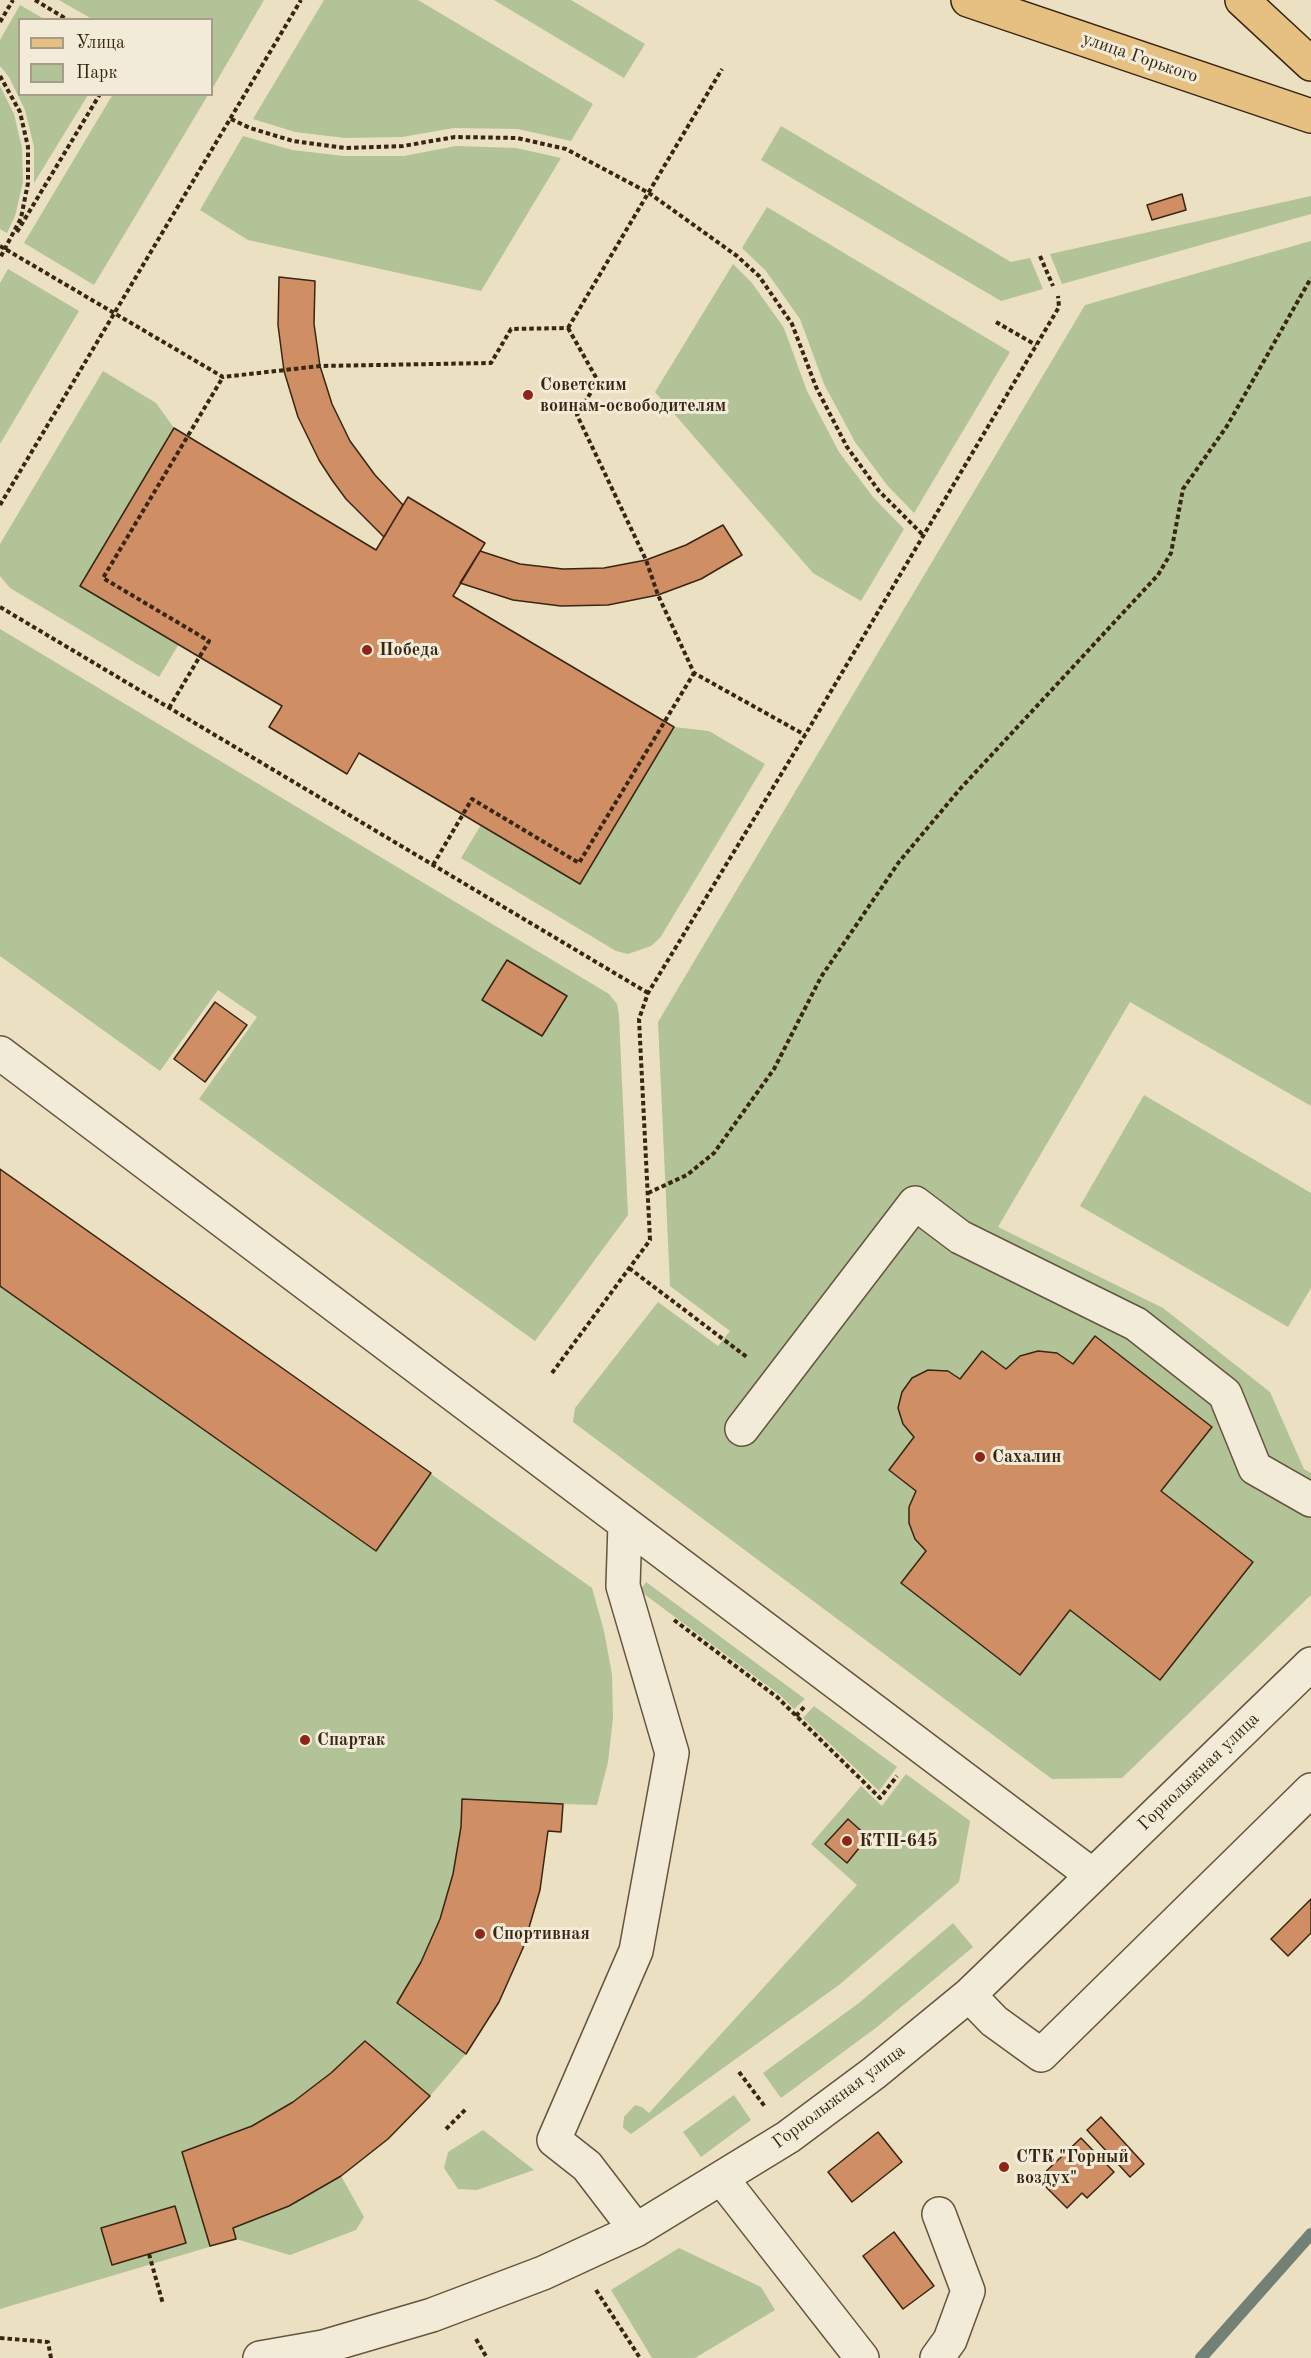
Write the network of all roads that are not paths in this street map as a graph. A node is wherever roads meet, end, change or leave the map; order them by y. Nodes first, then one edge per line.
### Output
1 (968, 0) edge
2 (1242, 0) edge
3 (1311, 63) edge
4 (1311, 116) edge
5 (0, 1053) edge
6 (742, 1429) dead end
7 (1311, 1500) edge
8 (625, 1524) junction
9 (1311, 1664) edge
10 (1311, 1790) edge
11 (1092, 1875) junction
12 (969, 1995) junction
13 (722, 2179) junction
14 (939, 2214) dead end
15 (636, 2230) junction
16 (260, 2358) edge
17 (861, 2358) edge
18 (937, 2358) edge

1 - 4 main road, улица Горького
2 - 3 main road
5 - 8 street
6 - 7 street
8 - 11 street
8 - 15 street
9 - 11 street, Горнолыжная улица
10 - 12 street
11 - 12 street, Горнолыжная улица
12 - 13 street, Горнолыжная улица
13 - 15 street, Горнолыжная улица
13 - 17 street
14 - 18 street
15 - 16 street, Горнолыжная улица

